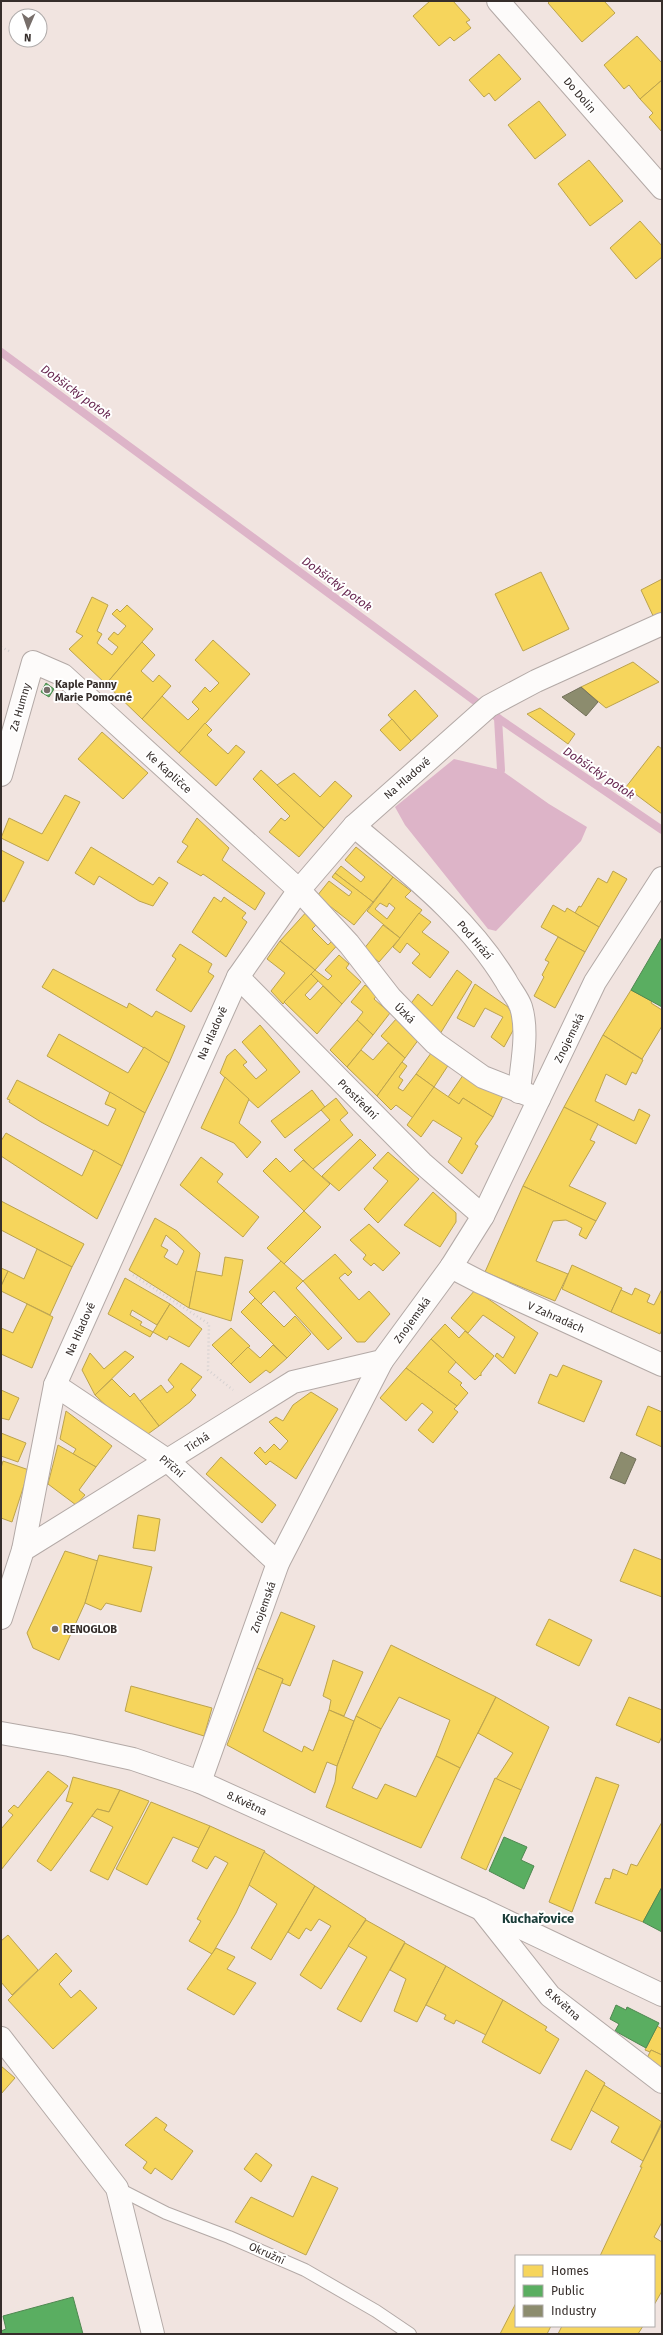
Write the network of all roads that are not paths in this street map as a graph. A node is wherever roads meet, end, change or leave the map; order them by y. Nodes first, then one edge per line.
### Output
1 (498, 1) edge
2 (662, 188) edge
3 (662, 624) edge
4 (33, 662) joint
5 (1, 775) edge
6 (354, 826) junction
7 (662, 878) edge
8 (299, 890) junction
9 (238, 977) junction
10 (519, 1092) junction
11 (540, 1099) junction
12 (483, 1216) junction
13 (451, 1267) junction
14 (382, 1361) junction
15 (662, 1365) edge
16 (55, 1385) junction
17 (167, 1460) junction
18 (23, 1550) junction
19 (278, 1562) junction
20 (1, 1618) edge
21 (1, 1734) edge
22 (200, 1782) junction
23 (481, 1910) junction
24 (662, 1996) edge
25 (1, 2038) edge
26 (662, 2082) edge
27 (117, 2188) junction
28 (154, 2334) edge
29 (410, 2334) edge

1 - 2 street, Do Dolin
3 - 6 street, Na Hladově
4 - 5 street, Za Humny
4 - 8 street, Ke Kapličce
6 - 8 street, Na Hladově
6 - 10 street, Pod Hrází
7 - 11 street, Znojemská
8 - 9 street, Na Hladově
8 - 10 street, Úzká
9 - 12 street, Prostřední
9 - 16 street, Na Hladově
10 - 11 street, Úzká
11 - 12 street, Znojemská
12 - 13 street, Znojemská
13 - 14 street, Znojemská
13 - 15 street, V Zahradách
14 - 17 street, Tichá
14 - 19 street, Znojemská
16 - 17 street, Příční
16 - 18 street, Na Hladově
17 - 18 street, Tichá
17 - 19 street, Příční
18 - 20 street, Na Hladově
19 - 22 street, Znojemská
21 - 22 street, 8.Května
22 - 23 street, 8.Května
23 - 24 street, 8.Května
23 - 26 street, 8.Května
25 - 27 street, Okružní
27 - 28 street, Okružní
27 - 29 lane, Okružní

